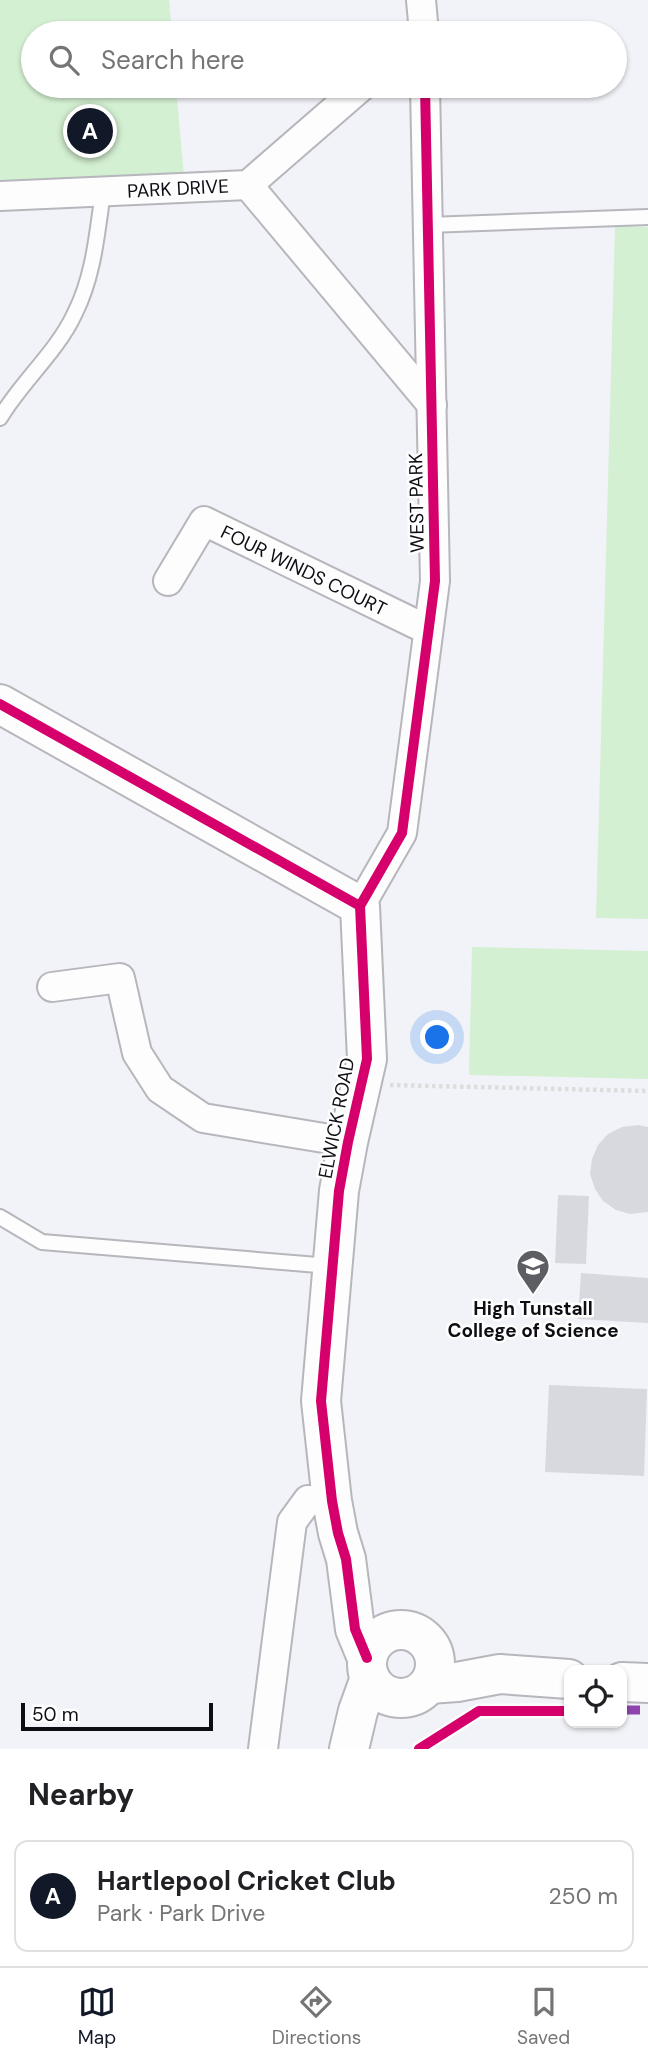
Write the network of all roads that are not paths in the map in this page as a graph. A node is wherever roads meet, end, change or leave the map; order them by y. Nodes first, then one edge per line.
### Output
1 (421, 0) edge
2 (423, 21) edge
3 (348, 98) edge
4 (425, 98) edge
5 (248, 185) junction
6 (103, 191) junction
7 (0, 196) edge
8 (648, 217) edge
9 (428, 225) junction
10 (432, 405) junction
11 (0, 418) edge
12 (168, 581) dead end
13 (428, 630) junction
14 (0, 704) edge
15 (360, 906) junction
16 (52, 987) dead end
17 (348, 1142) junction
18 (0, 1217) edge
19 (333, 1266) junction
20 (332, 1501) junction
21 (346, 1559) junction
22 (402, 1630) junction
23 (368, 1668) junction
24 (425, 1677) junction
25 (564, 1678) edge
26 (627, 1682) edge
27 (648, 1684) edge
28 (263, 1749) edge
29 (349, 1749) edge
30 (364, 1749) edge

1 - 2 street
3 - 5 street, PARK DRIVE
4 - 9 street, WEST PARK
5 - 6 street, PARK DRIVE
5 - 10 street
6 - 7 street, PARK DRIVE
6 - 11 lane
8 - 9 lane
9 - 10 street, WEST PARK
10 - 13 street, WEST PARK
12 - 13 street, FOUR WINDS COURT
13 - 15 street, WEST PARK
14 - 15 street
15 - 17 street, ELWICK ROAD
16 - 17 street
17 - 19 street, ELWICK ROAD
18 - 19 lane
19 - 20 street, ELWICK ROAD
20 - 21 street, ELWICK ROAD
20 - 28 street
21 - 22 street, ELWICK ROAD
21 - 23 street, ELWICK ROAD
22 - 23 street
22 - 24 street, ELWICK ROAD
23 - 24 street, ELWICK ROAD
23 - 29 street
24 - 25 street, ELWICK ROAD
24 - 30 street
26 - 27 street

